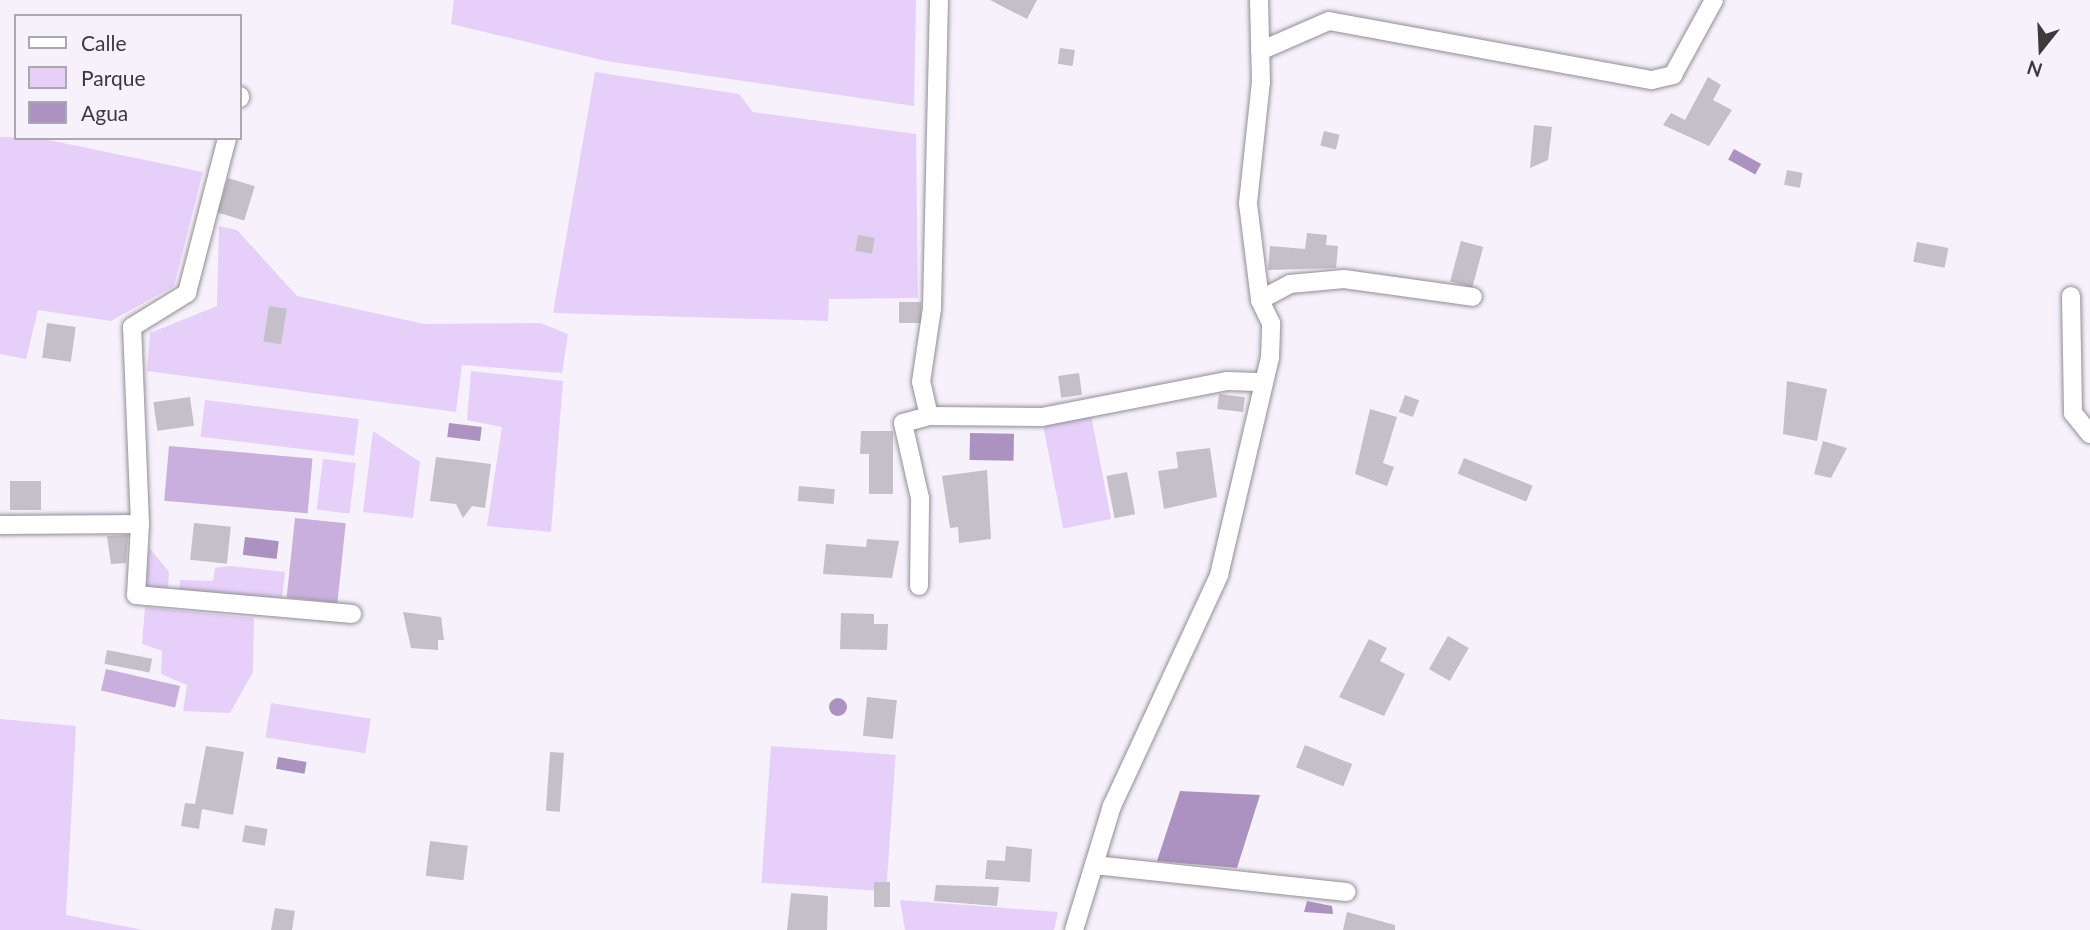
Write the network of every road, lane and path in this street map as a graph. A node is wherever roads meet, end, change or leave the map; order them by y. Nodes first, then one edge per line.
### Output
1 (939, 0) edge
2 (1259, 0) edge
3 (1714, 0) edge
4 (1261, 51) junction
5 (226, 140) edge
6 (2071, 296) dead end
7 (1473, 297) dead end
8 (1260, 300) junction
9 (1264, 382) junction
10 (929, 416) junction
11 (2090, 434) edge
12 (140, 524) junction
13 (0, 525) edge
14 (919, 586) dead end
15 (352, 614) dead end
16 (1094, 865) junction
17 (1347, 892) dead end
18 (1074, 930) edge

1 - 10 street
2 - 4 street
3 - 4 street
4 - 8 street
5 - 12 street
6 - 11 street
7 - 8 street
8 - 9 street
9 - 10 street
9 - 16 street
10 - 14 street
12 - 13 street
12 - 15 street
16 - 17 street
16 - 18 street

